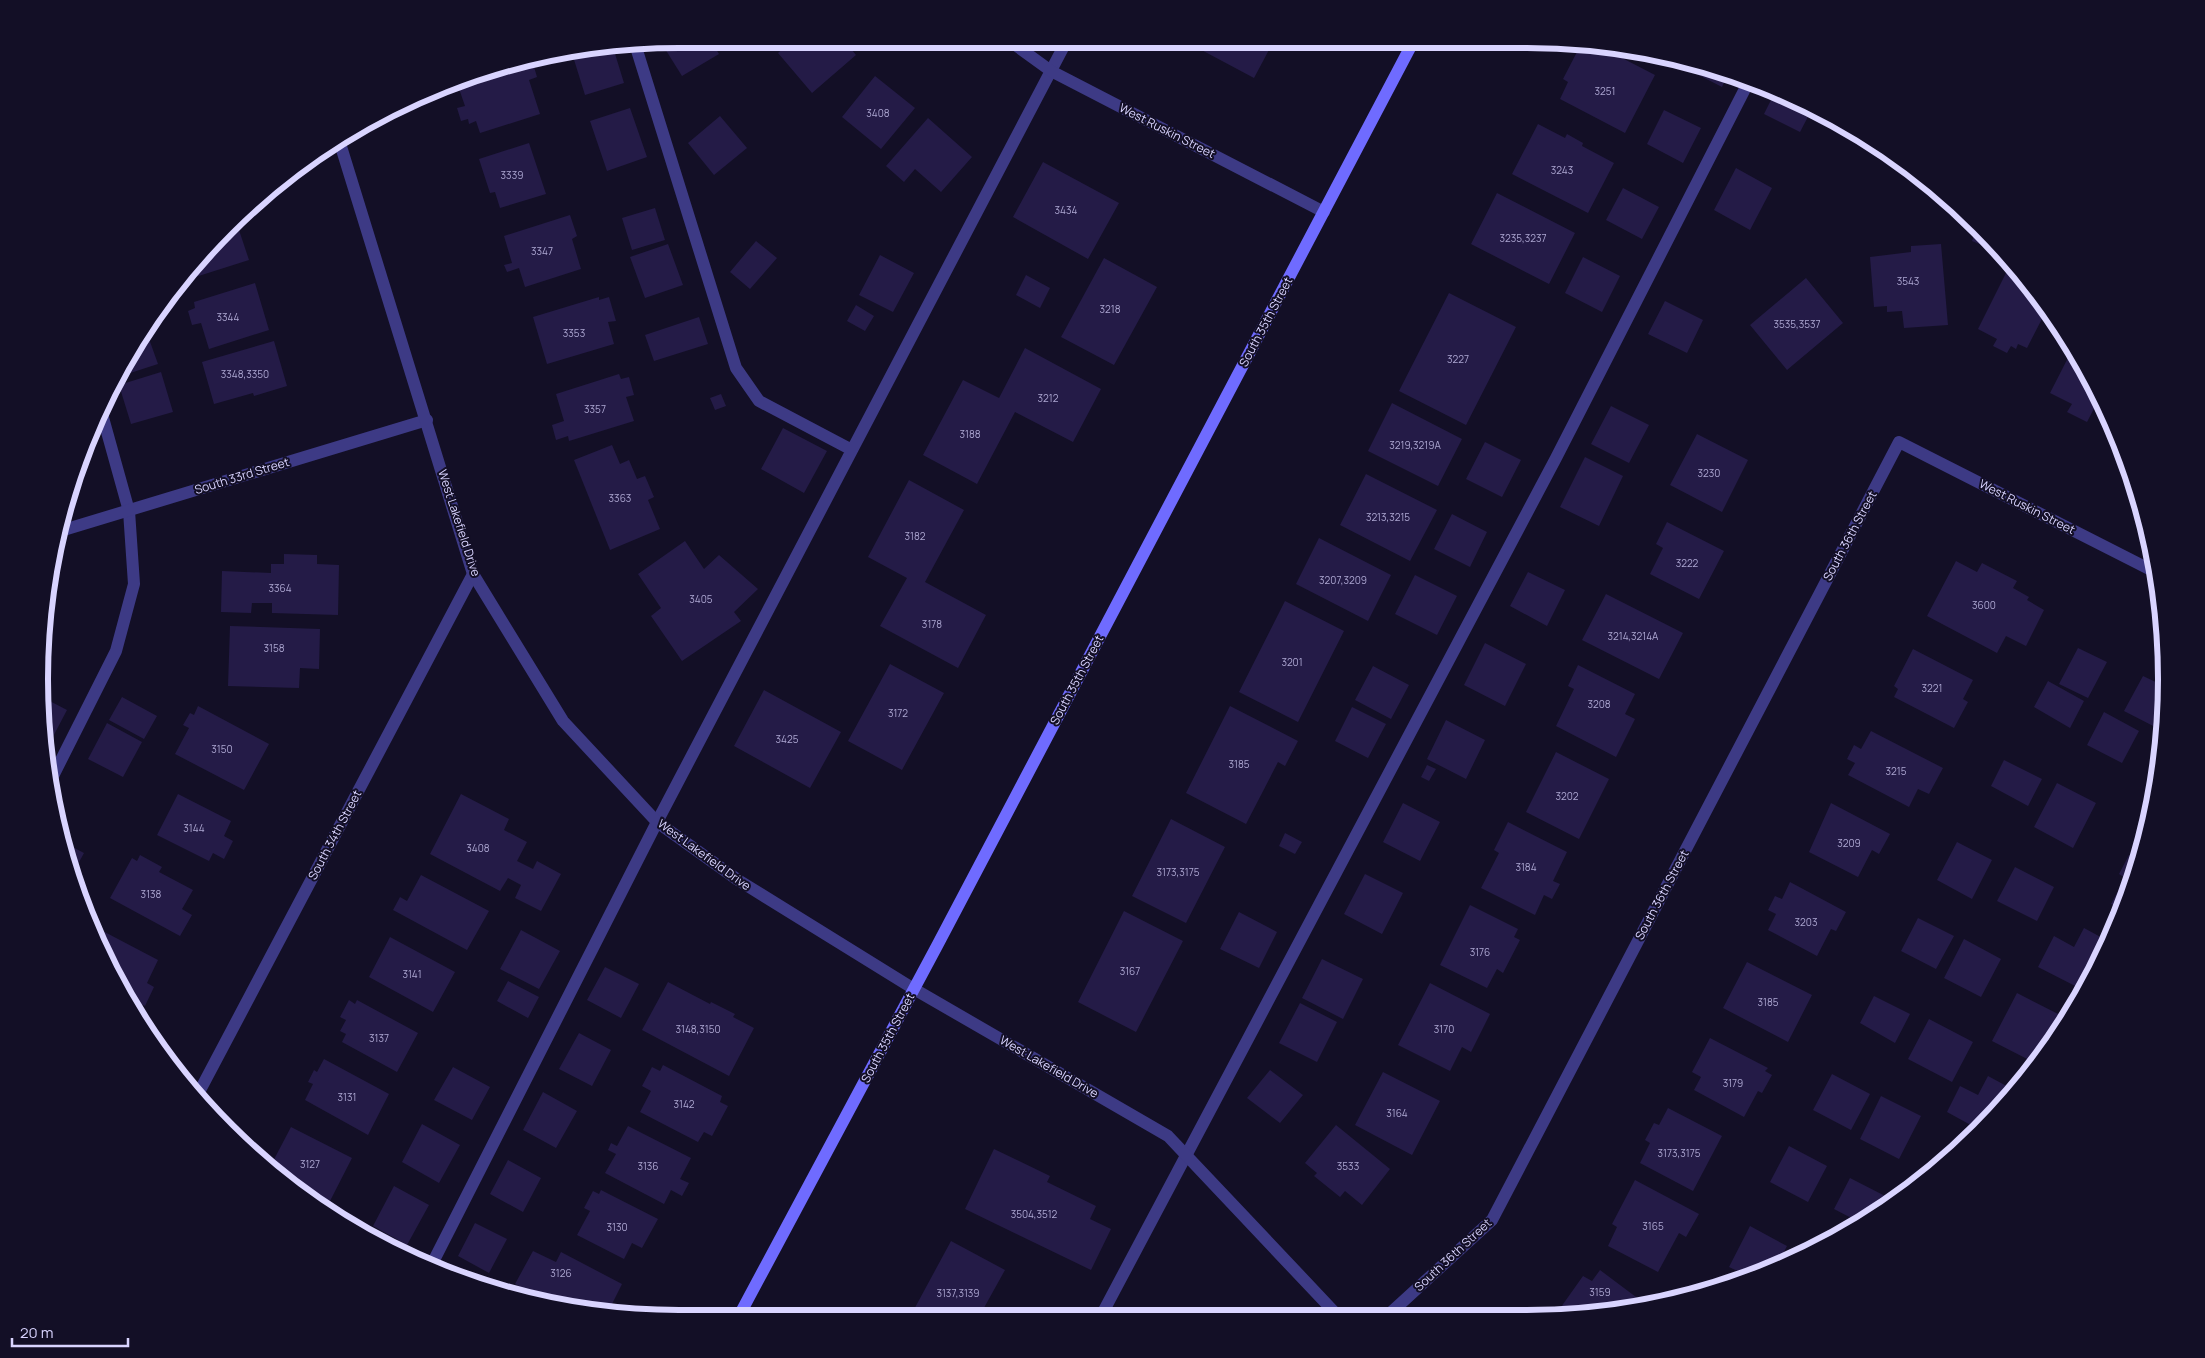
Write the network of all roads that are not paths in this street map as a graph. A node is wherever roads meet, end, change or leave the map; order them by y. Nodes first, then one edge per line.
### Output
1 (1019, 48) edge
2 (1063, 48) edge
3 (1410, 48) edge
4 (637, 49) edge
5 (1051, 71) junction
6 (1746, 88) edge
7 (341, 146) edge
8 (1324, 212) junction
9 (104, 420) edge
10 (427, 420) junction
11 (1899, 442) joint
12 (852, 450) junction
13 (129, 511) junction
14 (66, 529) edge
15 (2147, 568) edge
16 (474, 574) junction
17 (55, 772) edge
18 (657, 822) junction
19 (914, 988) junction
20 (200, 1090) edge
21 (1187, 1155) junction
22 (434, 1261) edge
23 (742, 1310) edge
24 (1104, 1310) edge
25 (1332, 1310) edge
26 (1394, 1310) edge

1 - 5 street, West Ruskin Street
2 - 5 street
3 - 8 main road, South 35th Street
4 - 12 street
5 - 8 street, West Ruskin Street
5 - 12 street
6 - 21 street
7 - 10 street, West Lakefield Drive
8 - 19 main road, South 35th Street
9 - 13 street
10 - 13 street, South 33rd Street
10 - 16 street, West Lakefield Drive
11 - 15 street, West Ruskin Street
11 - 26 street, South 36th Street
12 - 18 street
13 - 14 street, South 33rd Street
13 - 17 street
16 - 18 street, West Lakefield Drive
16 - 20 street, South 34th Street
18 - 19 street, West Lakefield Drive
18 - 22 street
19 - 21 street, West Lakefield Drive
19 - 23 main road, South 35th Street
21 - 24 street
21 - 25 street, West Lakefield Drive

